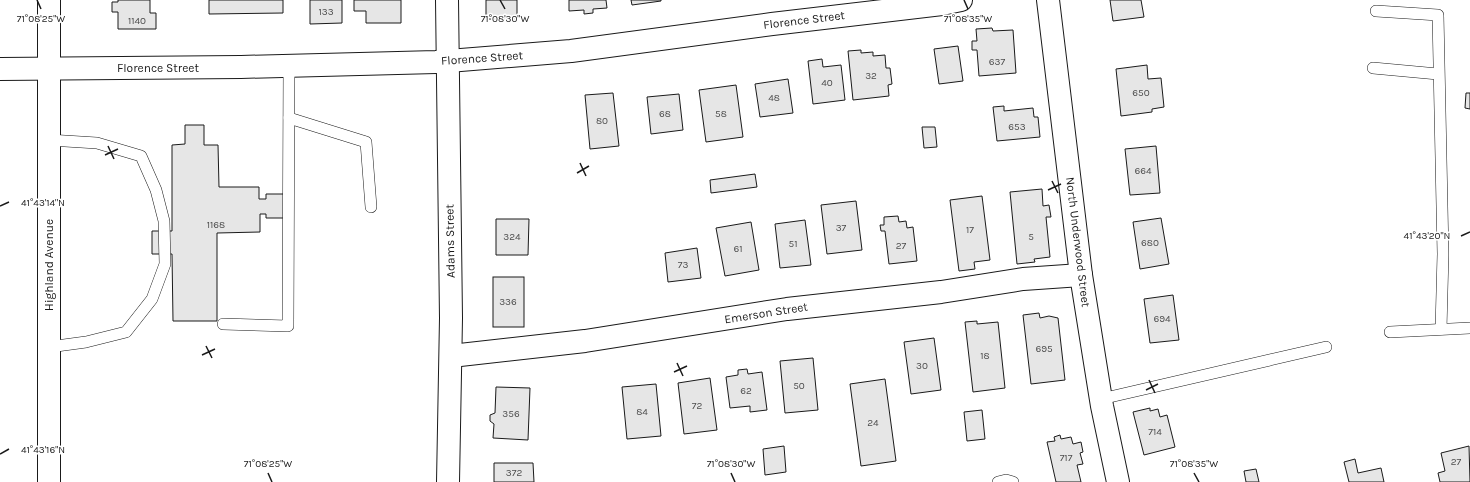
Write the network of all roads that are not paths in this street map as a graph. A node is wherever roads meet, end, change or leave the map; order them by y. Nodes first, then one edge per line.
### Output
1 (49, 0) edge
2 (447, 0) edge
3 (961, 0) edge
4 (1048, 0) edge
5 (1376, 11) dead end
6 (448, 61) junction
7 (289, 66) junction
8 (1373, 68) dead end
9 (0, 69) edge
10 (49, 69) junction
11 (1438, 74) junction
12 (289, 118) junction
13 (49, 140) junction
14 (371, 207) dead end
15 (1081, 275) junction
16 (223, 324) dead end
17 (1470, 328) edge
18 (1441, 329) junction
19 (1390, 332) dead end
20 (49, 347) junction
21 (1326, 347) dead end
22 (451, 356) junction
23 (1101, 399) junction
24 (49, 482) edge
25 (448, 482) edge
26 (998, 482) edge
27 (1013, 482) edge
28 (1118, 482) edge

1 - 10 street, Highland Avenue
2 - 6 street, Adams Street
3 - 6 street, Florence Street
4 - 15 street, North Underwood Street
5 - 11 lane
6 - 7 street, Florence Street
6 - 22 street, Adams Street
7 - 10 street, Florence Street
7 - 12 lane
8 - 11 lane
9 - 10 street, Florence Street
10 - 13 street, Highland Avenue
11 - 18 lane
12 - 14 lane
12 - 16 lane
13 - 20 street, Highland Avenue
13 - 20 lane
15 - 22 street, Emerson Street
15 - 23 street, North Underwood Street
17 - 18 lane
18 - 19 lane
20 - 24 street, Highland Avenue
21 - 23 lane
22 - 25 street, Adams Street
23 - 28 street, North Underwood Street
26 - 27 lane

